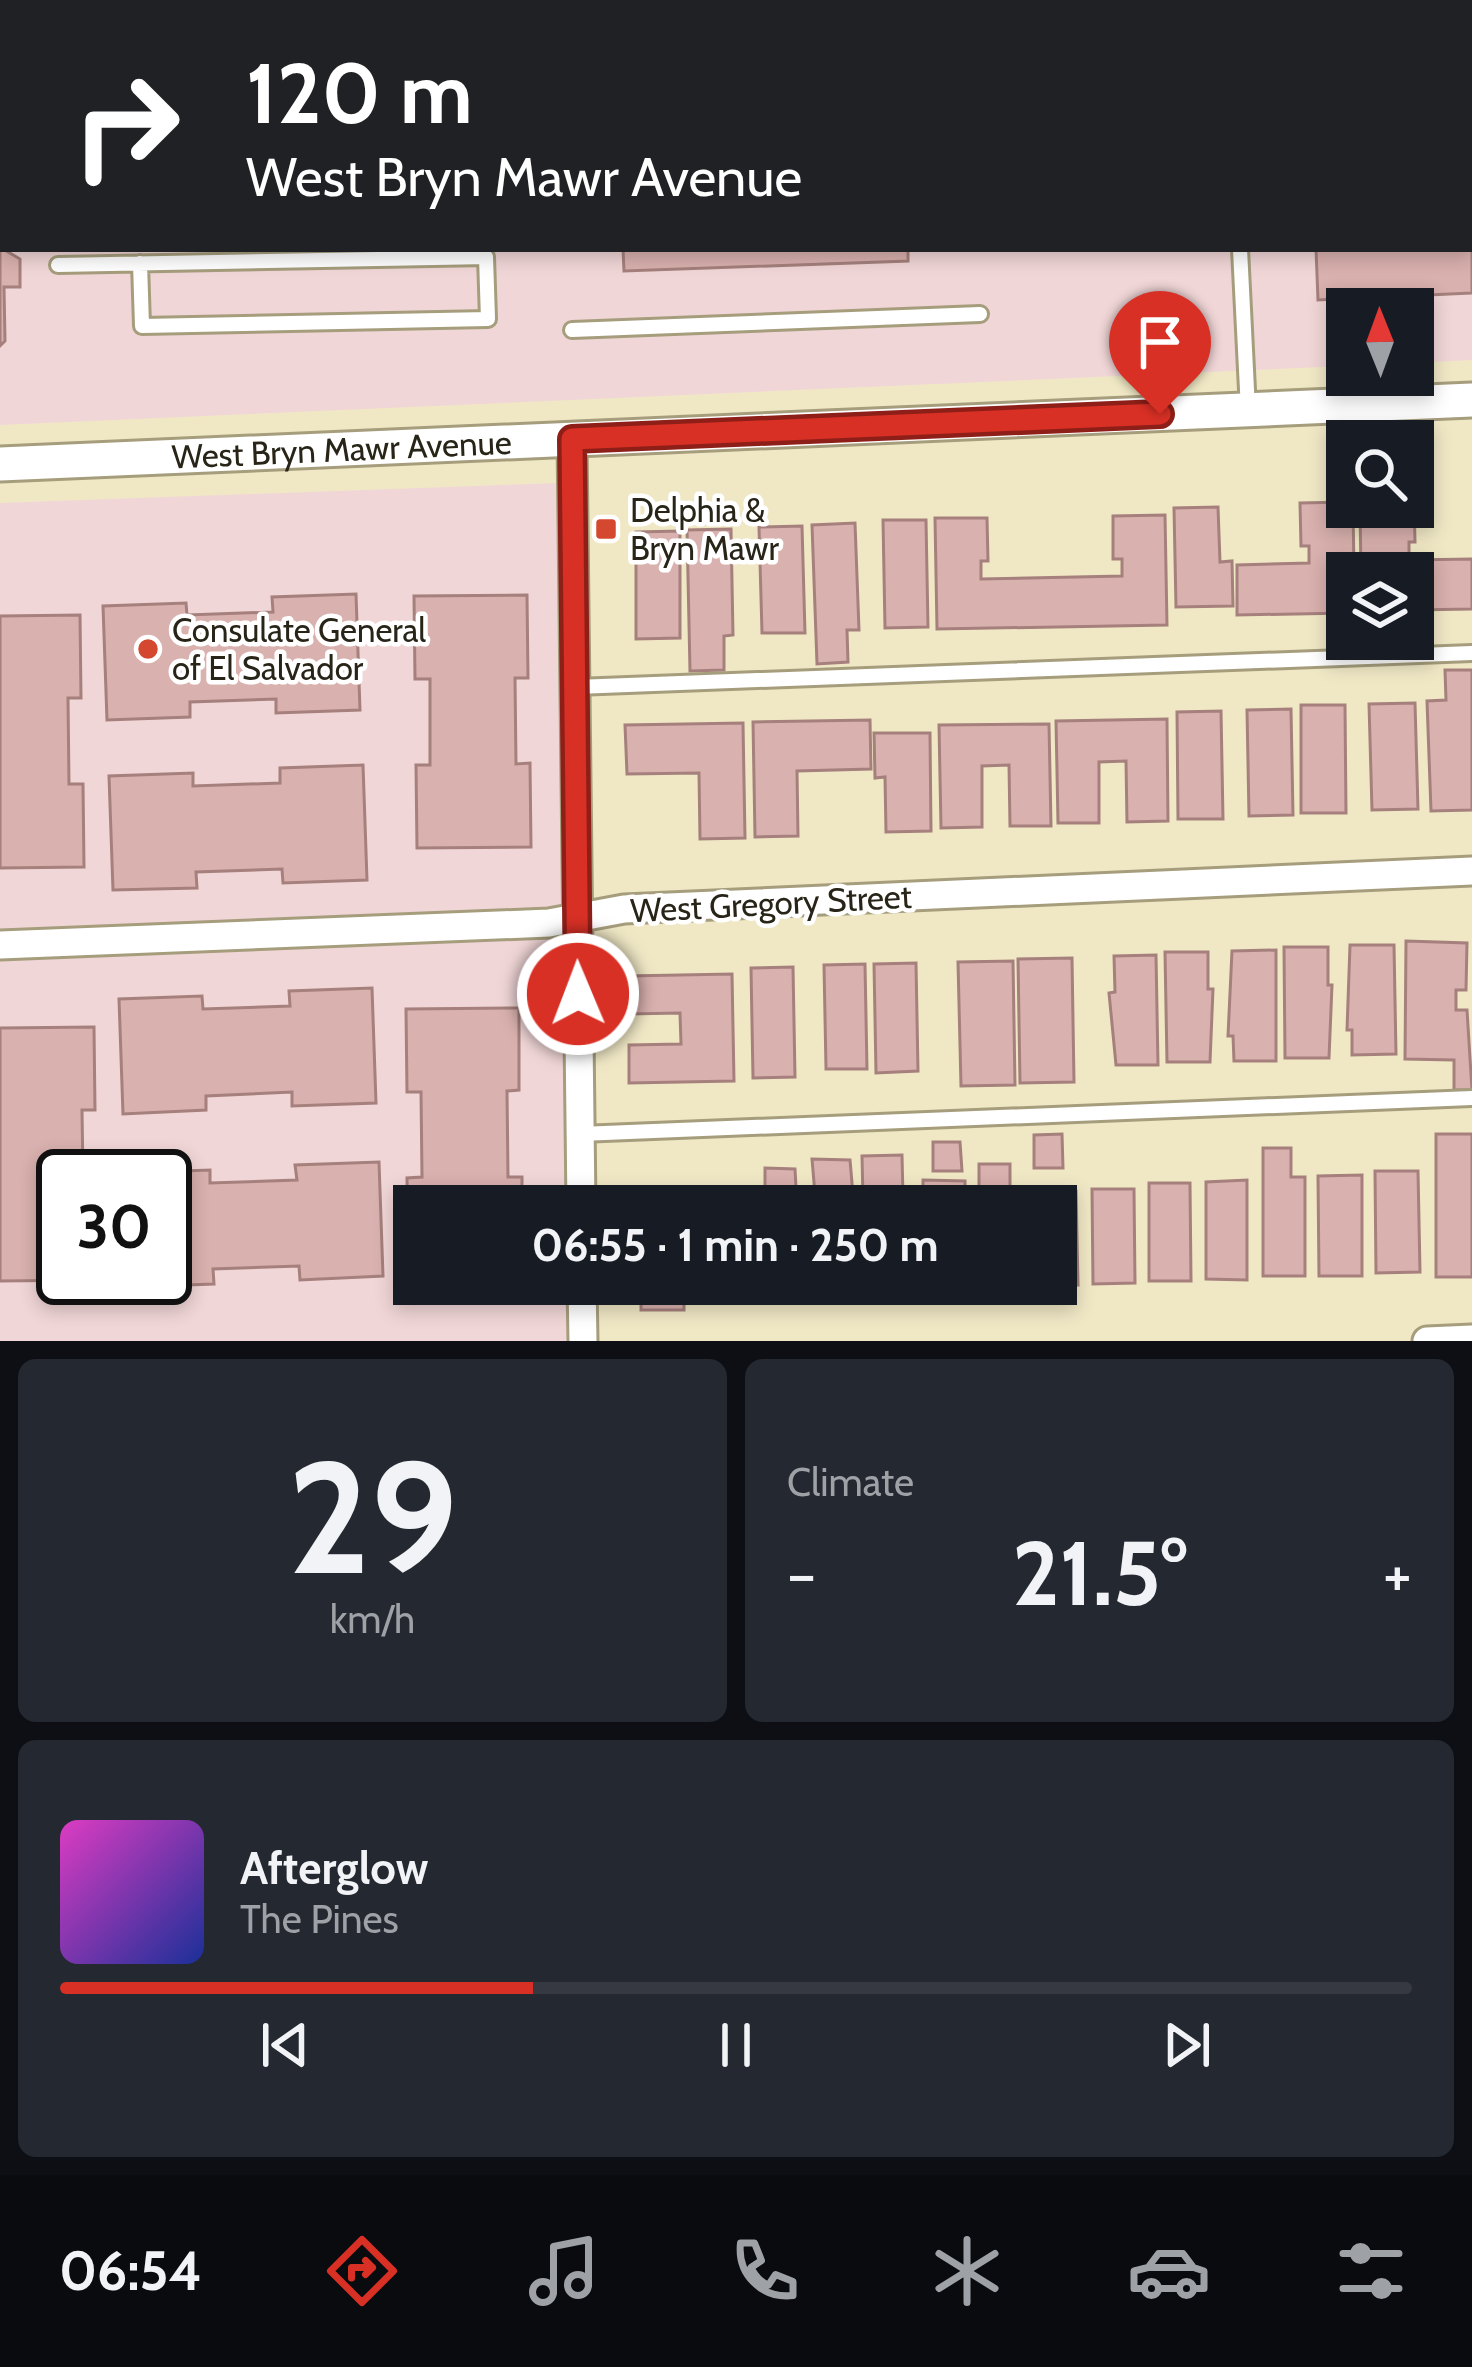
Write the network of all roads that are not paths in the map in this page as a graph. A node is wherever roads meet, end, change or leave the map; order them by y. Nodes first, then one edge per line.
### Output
1 (1240, 252) edge
2 (140, 263) junction
3 (58, 265) dead end
4 (980, 314) dead end
5 (572, 330) dead end
6 (1472, 400) edge
7 (1248, 410) junction
8 (572, 439) junction
9 (0, 464) edge
10 (1472, 653) edge
11 (576, 687) junction
12 (1472, 871) edge
13 (577, 918) junction
14 (0, 945) edge
15 (1472, 1098) edge
16 (580, 1134) junction
17 (581, 1185) edge
18 (582, 1305) edge
19 (1472, 1339) edge
20 (583, 1341) edge
21 (1427, 1341) edge

1 - 7 lane
2 - 2 lane
2 - 3 lane
4 - 5 lane
6 - 7 street, West Bryn Mawr Avenue
7 - 8 street, West Bryn Mawr Avenue
8 - 9 street, West Bryn Mawr Avenue
8 - 11 street
10 - 11 lane
11 - 13 street
12 - 13 street, West Gregory Street
13 - 14 street, West Gregory Street
13 - 16 street
15 - 16 lane
16 - 17 street
18 - 20 street
19 - 21 street

